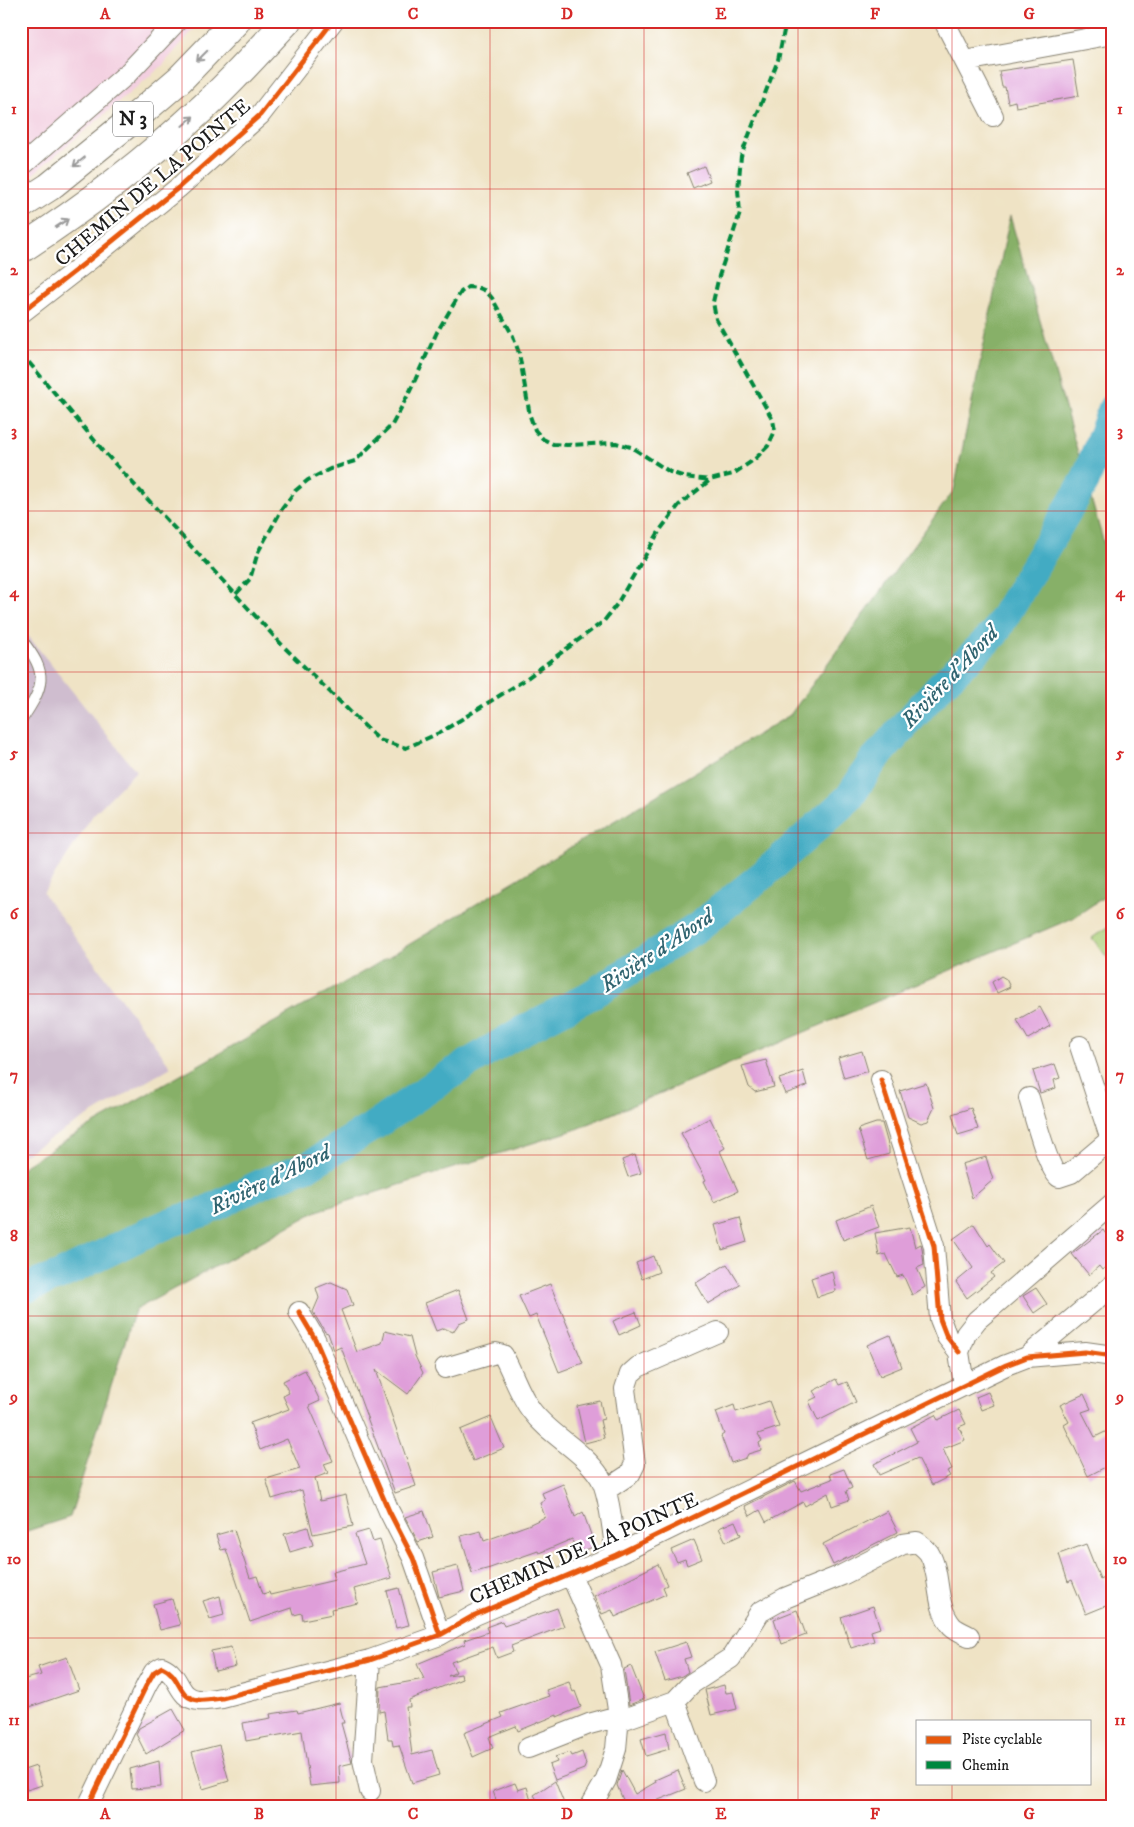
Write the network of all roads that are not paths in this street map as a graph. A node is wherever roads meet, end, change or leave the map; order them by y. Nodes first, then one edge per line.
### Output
1 (177, 21) edge
2 (236, 21) edge
3 (287, 21) edge
4 (333, 21) edge
5 (944, 21) edge
6 (1113, 34) edge
7 (965, 61) junction
8 (993, 116) dead end
9 (22, 163) edge
10 (21, 205) edge
11 (21, 249) edge
12 (21, 313) edge
13 (21, 639) edge
14 (21, 721) edge
15 (1080, 1046) dead end
16 (881, 1080) dead end
17 (1029, 1098) dead end
18 (1112, 1143) edge
19 (1113, 1203) edge
20 (1113, 1285) edge
21 (299, 1312) dead end
22 (718, 1332) dead end
23 (959, 1352) junction
24 (1113, 1356) edge
25 (1027, 1357) junction
26 (445, 1368) dead end
27 (964, 1385) junction
28 (606, 1490) junction
29 (616, 1556) junction
30 (570, 1575) junction
31 (440, 1635) junction
32 (969, 1636) dead end
33 (370, 1660) junction
34 (675, 1701) junction
35 (619, 1718) junction
36 (528, 1748) dead end
37 (704, 1781) dead end
38 (370, 1791) dead end
39 (88, 1806) edge
40 (591, 1806) edge

1 - 9 street
2 -> 10 highway, N 3
11 -> 3 highway, N 3
4 - 12 street, CHEMIN DE LA POINTE
5 - 7 street
6 - 7 street
7 - 8 street
13 - 14 lane
15 - 18 street
16 - 23 street
17 - 18 street
19 - 23 street
20 - 25 street
21 - 31 street
22 - 28 street
23 - 27 street
24 - 25 street, CHEMIN DE LA POINTE
25 - 27 street, CHEMIN DE LA POINTE
26 - 28 street
27 - 29 street, CHEMIN DE LA POINTE
28 - 29 street
29 - 30 street, CHEMIN DE LA POINTE
30 - 31 street, CHEMIN DE LA POINTE
30 - 35 street
31 - 33 street, CHEMIN DE LA POINTE
32 - 34 street
33 - 38 street
33 - 39 street, CHEMIN DE LA POINTE
34 - 35 street
34 - 37 street
35 - 36 street
35 - 40 street

